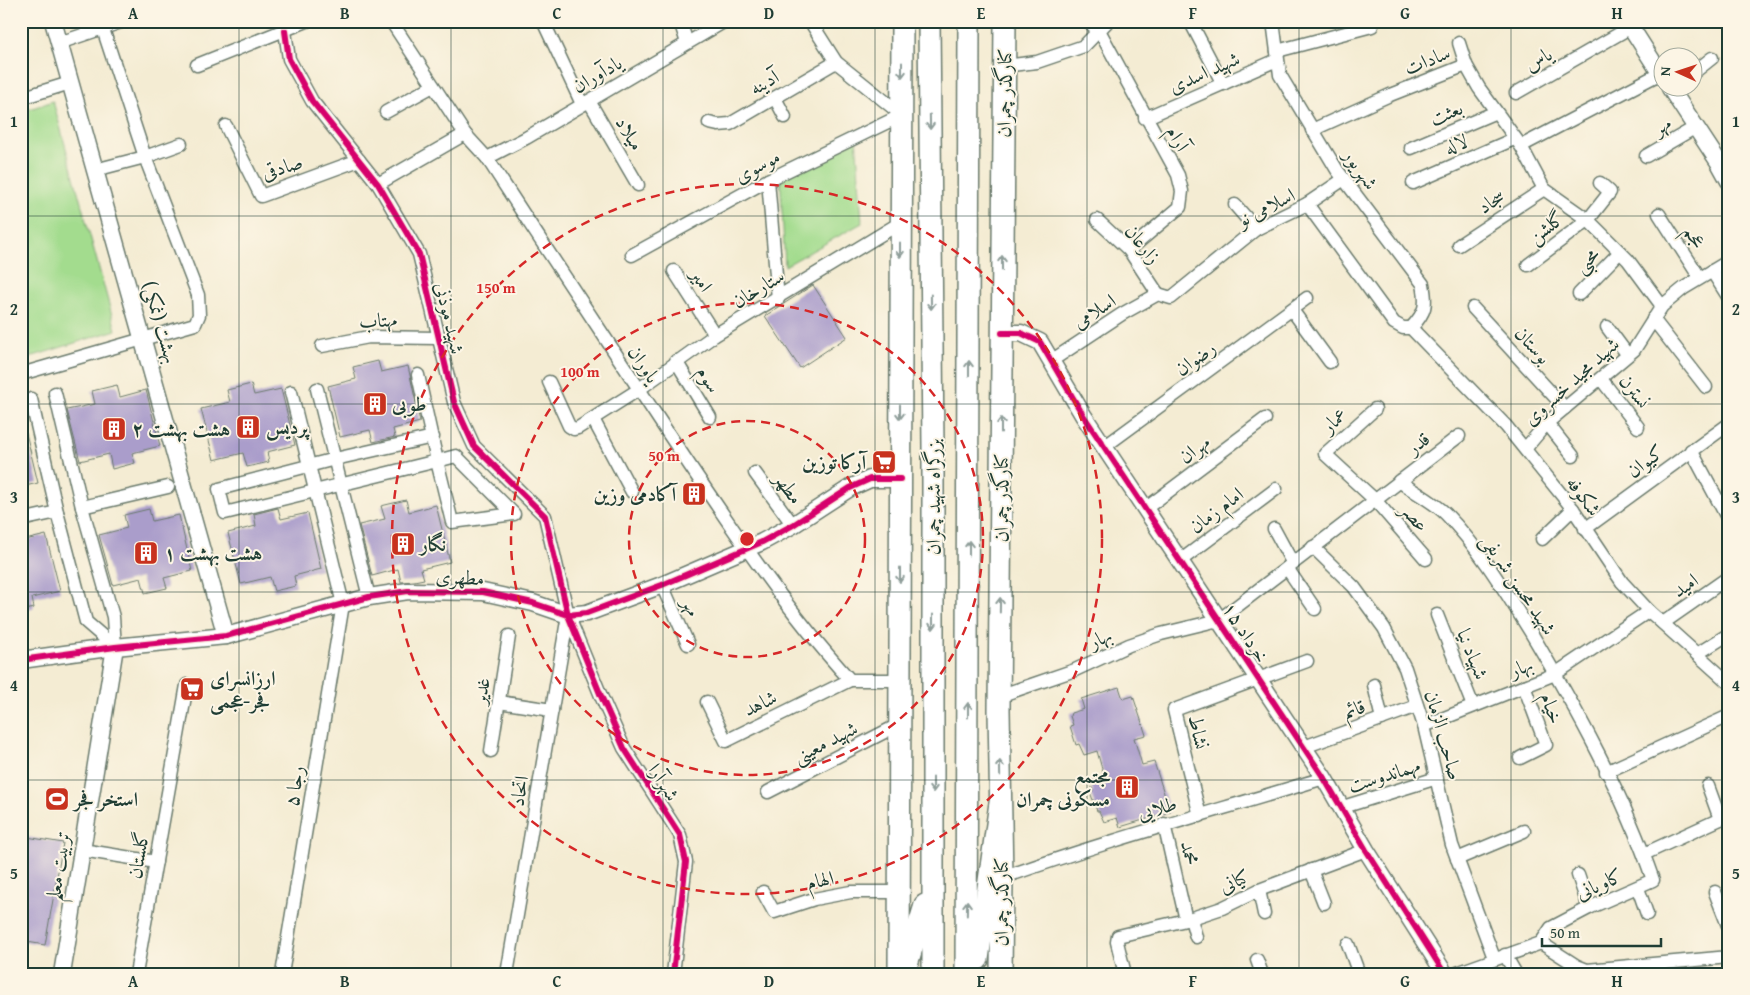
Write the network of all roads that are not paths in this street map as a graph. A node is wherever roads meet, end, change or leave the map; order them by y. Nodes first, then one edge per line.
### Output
1 (53, 21) edge
2 (124, 21) edge
3 (307, 21) edge
4 (391, 21) edge
5 (542, 21) edge
6 (680, 21) edge
7 (725, 21) edge
8 (810, 21) edge
9 (902, 21) edge
10 (929, 21) edge
11 (970, 21) edge
12 (1005, 21) edge
13 (1088, 21) edge
14 (1108, 21) edge
15 (1190, 21) edge
16 (1275, 22) edge
17 (1629, 24) edge
18 (1372, 26) dead end
19 (103, 30) junction
20 (285, 31) junction
21 (1100, 32) junction
22 (59, 43) junction
23 (687, 43) junction
24 (1459, 43) dead end
25 (1277, 56) junction
26 (1712, 58) dead end
27 (1652, 59) edge
28 (836, 62) junction
29 (197, 65) dead end
30 (1466, 65) junction
31 (1004, 66) junction
32 (1702, 66) edge
33 (1652, 79) edge
34 (70, 83) junction
35 (1223, 84) junction
36 (433, 86) junction
37 (1516, 93) dead end
38 (21, 98) edge
39 (775, 98) junction
40 (1678, 98) edge
41 (585, 103) junction
42 (386, 112) dead end
43 (1496, 112) junction
44 (902, 115) junction
45 (785, 117) dead end
46 (1145, 118) junction
47 (709, 123) dead end
48 (226, 126) dead end
49 (1696, 127) junction
50 (1312, 130) junction
51 (465, 134) junction
52 (1518, 142) junction
53 (181, 144) dead end
54 (1411, 148) dead end
55 (1646, 156) dead end
56 (145, 157) junction
57 (487, 158) junction
58 (359, 160) junction
59 (95, 170) junction
60 (1344, 179) junction
61 (768, 180) junction
62 (1729, 182) edge
63 (1413, 183) dead end
64 (1600, 183) dead end
65 (378, 184) junction
66 (638, 185) dead end
67 (1544, 189) junction
68 (1307, 204) junction
69 (1235, 205) dead end
70 (1659, 214) dead end
71 (1097, 220) dead end
72 (1588, 220) junction
73 (900, 223) junction
74 (1256, 229) junction
75 (1459, 245) dead end
76 (1129, 250) junction
77 (1620, 252) junction
78 (632, 255) dead end
79 (1729, 261) edge
80 (1528, 265) dead end
81 (674, 271) dead end
82 (1712, 271) junction
83 (1700, 278) junction
84 (1158, 294) junction
85 (1579, 294) dead end
86 (1307, 298) dead end
87 (1729, 298) edge
88 (778, 299) junction
89 (1662, 306) junction
90 (1473, 308) dead end
91 (1292, 310) junction
92 (1653, 319) junction
93 (1607, 327) dead end
94 (1411, 328) junction
95 (1002, 333) junction
96 (715, 335) junction
97 (437, 338) junction
98 (144, 339) junction
99 (322, 346) dead end
100 (1628, 354) junction
101 (676, 360) junction
102 (1051, 361) junction
103 (1330, 362) dead end
104 (21, 374) edge
105 (418, 374) dead end
106 (1601, 379) junction
107 (549, 382) dead end
108 (1706, 387) dead end
109 (318, 389) dead end
110 (638, 390) junction
111 (291, 392) dead end
112 (55, 393) dead end
113 (31, 399) dead end
114 (1564, 408) junction
115 (1375, 409) dead end
116 (710, 416) dead end
117 (593, 418) junction
118 (1265, 419) dead end
119 (1548, 423) junction
120 (1729, 424) edge
121 (1638, 426) dead end
122 (1459, 436) dead end
123 (433, 437) junction
124 (1104, 447) junction
125 (1525, 449) junction
126 (1691, 450) junction
127 (1573, 456) dead end
128 (335, 458) junction
129 (437, 461) junction
130 (309, 465) junction
131 (755, 473) dead end
132 (900, 479) junction
133 (1400, 481) junction
134 (340, 484) junction
135 (168, 487) dead end
136 (1276, 488) dead end
137 (316, 490) junction
138 (632, 492) dead end
139 (1375, 500) junction
140 (82, 507) junction
141 (1145, 509) junction
142 (1573, 509) junction
143 (57, 512) junction
144 (1727, 515) edge
145 (21, 520) edge
146 (793, 525) junction
147 (1274, 529) dead end
148 (1586, 529) junction
149 (1542, 539) dead end
150 (1313, 547) junction
151 (746, 549) junction
152 (1426, 559) dead end
153 (1180, 561) junction
154 (1290, 566) junction
155 (1729, 577) edge
156 (662, 585) junction
157 (369, 597) junction
158 (344, 604) junction
159 (1315, 609) dead end
160 (1649, 611) junction
161 (1437, 615) dead end
162 (568, 616) junction
163 (1220, 620) junction
164 (1663, 623) junction
165 (1729, 634) edge
166 (226, 636) junction
167 (509, 636) dead end
168 (688, 644) dead end
169 (115, 647) junction
170 (1696, 654) junction
171 (21, 660) edge
172 (1307, 661) dead end
173 (1555, 674) junction
174 (850, 680) junction
175 (899, 680) junction
176 (1257, 680) junction
177 (1729, 682) edge
178 (187, 684) dead end
179 (1374, 686) dead end
180 (1524, 686) junction
181 (999, 696) junction
182 (499, 702) junction
183 (708, 702) dead end
184 (1417, 706) junction
185 (1473, 706) junction
186 (552, 710) junction
187 (1729, 716) edge
188 (1382, 718) junction
189 (900, 724) junction
190 (1424, 726) junction
191 (1304, 747) junction
192 (491, 751) dead end
193 (1520, 758) dead end
194 (1606, 772) junction
195 (1324, 778) junction
196 (1437, 778) junction
197 (1708, 786) dead end
198 (768, 792) dead end
199 (1000, 803) junction
200 (1342, 807) junction
201 (1200, 816) junction
202 (1725, 817) edge
203 (1164, 824) junction
204 (1524, 832) dead end
205 (82, 850) junction
206 (1366, 850) junction
207 (1644, 854) junction
208 (1457, 858) junction
209 (156, 862) junction
210 (1311, 870) junction
211 (1578, 875) dead end
212 (933, 878) junction
213 (1002, 878) junction
214 (1653, 880) joint
215 (1638, 888) junction
216 (1259, 890) junction
217 (763, 892) dead end
218 (899, 892) junction
219 (1715, 892) dead end
220 (1324, 904) dead end
221 (1589, 908) junction
222 (1264, 914) dead end
223 (1647, 914) dead end
224 (1189, 920) junction
225 (1729, 928) edge
226 (1196, 937) dead end
227 (1542, 943) junction
228 (1348, 944) dead end
229 (1500, 956) junction
230 (1729, 957) edge
231 (1257, 960) dead end
232 (62, 974) edge
233 (136, 974) edge
234 (282, 974) edge
235 (507, 974) edge
236 (673, 974) edge
237 (899, 974) edge
238 (904, 974) edge
239 (933, 974) edge
240 (966, 974) edge
241 (975, 974) edge
242 (1001, 974) edge
243 (1125, 974) edge
244 (1262, 974) edge
245 (1359, 974) edge
246 (1446, 974) edge
247 (1454, 974) edge
248 (1516, 974) edge

1 - 22 street, بهشت (نمکی)
2 - 19 street
3 - 20 street
4 - 36 street, یاوران
5 - 41 street, میلاد
6 - 23 street
7 - 23 street, یادآوران
8 - 28 street
9 -> 44 main road
10 -> 212 main road, بزرگراه شهید چمران
240 -> 11 main road, بزرگراه شهید چمران
12 - 31 main road, کنارگذر چمران
13 - 21 street, آرام
14 - 21 street
15 - 35 street
16 - 25 street, شهریور
17 - 27 street
17 - 37 street, یاس
18 - 25 street, شهید اسدی
19 - 22 street
19 - 56 street
20 - 29 street
20 - 58 street, شهید موذنی
21 - 31 street
21 - 46 street, آرام
22 - 34 street, بهشت (نمکی)
23 - 41 street, یادآوران
24 - 30 street
25 - 35 street, شهید اسدی
25 - 50 street, شهریور
26 - 32 street
28 - 39 street, آدینه
28 - 44 street
30 - 43 street, سادات
30 - 50 street, سادات
95 -> 31 main road, کنارگذر چمران
33 - 52 street
34 - 38 street
34 - 59 street, بهشت (نمکی)
35 - 46 street, شهید اسدی
36 - 42 street
36 - 51 street, یاوران
39 - 45 street
39 - 47 street, آدینه
40 - 49 street
41 - 57 street, یادآوران
41 - 66 street, میلاد
43 - 52 street, سادات
43 - 54 street, بعثت
44 - 61 street, موسوی
44 - 73 main road
46 - 76 street, آرام
48 - 58 street, صادقی
49 - 55 street, مهر
49 - 62 street
50 - 60 street, شهریور
51 - 57 street, یاوران
51 - 65 street
52 - 63 street, لاله
52 - 67 street, سادات
53 - 56 street
56 - 59 street
56 - 98 street
57 - 110 street, یاوران
58 - 65 street, شهید موذنی
59 - 98 street, بهشت (نمکی)
60 - 68 street
60 - 94 street, شهریور
61 - 78 street, موسوی
61 - 88 street
64 - 72 street, گلشن
65 - 97 street, شهید موذنی
67 - 72 street, سادات
67 - 75 street, سجاد
68 - 74 street, اسلامی نو
68 - 94 street, اسلامی نو
69 - 74 street
70 - 83 street, عجم
71 - 76 street, زارعان
72 - 77 street, سادات
72 - 80 street, گلشن
73 - 88 street, ستارخان
73 -> 132 main road
74 - 84 street, اسلامی نو
76 - 84 street, زارعان
77 - 85 street, محبی
77 - 89 street, سادات
79 - 82 street, شهید مجید خسروی
81 - 96 street, امیر
82 - 83 street, شهید مجید خسروی
82 - 87 street, عجم
83 - 89 street, شهید مجید خسروی
84 - 102 street, اسلامی
86 - 91 street, رضوان
88 - 96 street, ستارخان
89 - 92 street, شهید مجید خسروی
90 - 114 street, بوستان
91 - 103 street
91 - 124 street, رضوان
92 - 100 street, شهید مجید خسروی
92 - 108 street
93 - 100 street
94 - 125 street, شکوفه
95 - 102 street, ۱۵ خرداد
181 -> 95 main road, کنارگذر چمران
96 - 101 street, ستارخان
97 - 99 street, مهتاب
97 - 162 street, شهید موذنی
98 - 104 street
98 - 166 street, بهشت (نمکی)
100 - 106 street, شهید مجید خسروی
101 - 110 street, ستارخان
101 - 116 street, سوم
102 - 124 street, ۱۵ خرداد
105 - 123 street
106 - 114 street, شهید مجید خسروی
106 - 121 street, نسترن
107 - 117 street, ستارخان
109 - 128 street
110 - 117 street, ستارخان
110 - 151 street, یاوران
111 - 130 street
112 - 140 street
113 - 143 street
114 - 119 street, شهید مجید خسروی
115 - 139 street, عمار
117 - 138 street
118 - 141 street, مهران
119 - 125 street, شهید مجید خسروی
119 - 127 street
120 - 126 street, کیوان
122 - 133 street, قدر
123 - 128 street
123 - 129 street
124 - 141 street, ۱۵ خرداد
125 - 142 street, شکوفه
126 - 144 street
126 - 148 street, کیوان
128 - 130 street
128 - 134 street
129 - 129 street
129 - 134 street
130 - 137 street
130 - 137 street
131 - 146 street, مطهر
132 - 146 street
132 -> 175 main road
133 - 139 street
133 - 173 street, شهید محسن شریفی
134 - 137 street
134 - 157 street
135 - 140 street
136 - 153 street, امام زمان
137 - 158 street
139 - 150 street
139 - 152 street, عصر
140 - 169 street
141 - 153 street, ۱۵ خرداد
142 - 148 street, شکوفه
142 - 149 street
143 - 145 street
143 - 169 street
146 - 151 street
147 - 154 street
148 - 160 street, شکوفه
150 - 154 street
150 - 184 street, صاحب الزمان
151 - 156 street
151 - 174 street, یاوران
153 - 163 street, ۱۵ خرداد
154 - 159 street
154 - 163 street
155 - 164 street, امید
156 - 162 street
156 - 168 street, مهر
157 - 158 street, مطهری
157 - 162 street, مطهری
158 - 166 street, مطهری
158 - 234 street, رجا ۵
160 - 164 street, شکوفه
160 - 173 street, بهار
161 - 185 street, شهیاد نیا
162 - 186 street, اتحاد
162 - 236 street, شهرآرا
163 - 176 street, ۱۵ خرداد
163 - 181 street, بهار
164 - 170 street, شکوفه
165 - 170 street
166 - 169 street, مطهری
167 - 182 street, غدیر
169 - 171 street, مطهری
169 - 205 street, تربیت معلم
170 - 177 street, شکوفه
172 - 176 street
173 - 180 street, بهار
173 - 194 street, شهید محسن شریفی
174 - 175 street
174 - 183 street, شاهد
175 - 189 main road
176 - 191 street, ۱۵ خرداد
176 - 201 street, نشاط
178 - 209 street, گلستان
179 - 188 street
180 - 185 street, بهار
180 - 193 street, خیام
199 -> 181 main road, کنارگذر چمران
182 - 186 street
182 - 192 street, غدیر
184 - 188 street, قائم
184 - 190 street, صاحب الزمان
185 - 190 street, بهار
186 - 235 street, اتحاد
187 - 194 street
188 - 191 street, قائم
189 - 198 street, شهید معینی
189 - 218 main road
190 - 196 street, صاحب الزمان
191 - 195 street, ۱۵ خرداد
194 - 207 street, شهید محسن شریفی
195 - 200 street, ۱۵ خرداد
195 - 201 street, طلایی
196 - 200 street, مهماندوست
196 - 208 street, صاحب الزمان
197 - 202 street
199 - 213 main road, کنارگذر چمران
199 - 241 main road
200 - 206 street, ۱۵ خرداد
201 - 203 street, طلایی
202 - 207 street, کاویانی
203 - 213 street, طلایی
203 - 224 street, محمد
204 - 208 street
205 - 209 street
205 - 232 street, تربیت معلم
206 - 210 street, کیانی
206 - 246 street, ۱۵ خرداد
207 - 214 street, شهید محسن شریفی
208 - 229 street, صاحب الزمان
209 - 233 street, گلستان
210 - 216 street, کیانی
210 - 220 street
211 - 221 street
212 - 238 main road
212 - 239 main road, بزرگراه شهید چمران
213 - 242 main road, کنارگذر چمران
214 - 215 street, کاویانی
215 - 221 street, کاویانی
215 - 223 street
216 - 222 street
216 - 224 street, کیانی
217 - 218 street, الهام
218 - 237 main road
219 - 225 street
221 - 227 street, کاویانی
224 - 226 street, محمد
224 - 243 street, کیانی
227 - 229 street
227 - 230 street
228 - 245 street
229 - 247 street
229 - 248 street, صاحب الزمان
231 - 244 street

